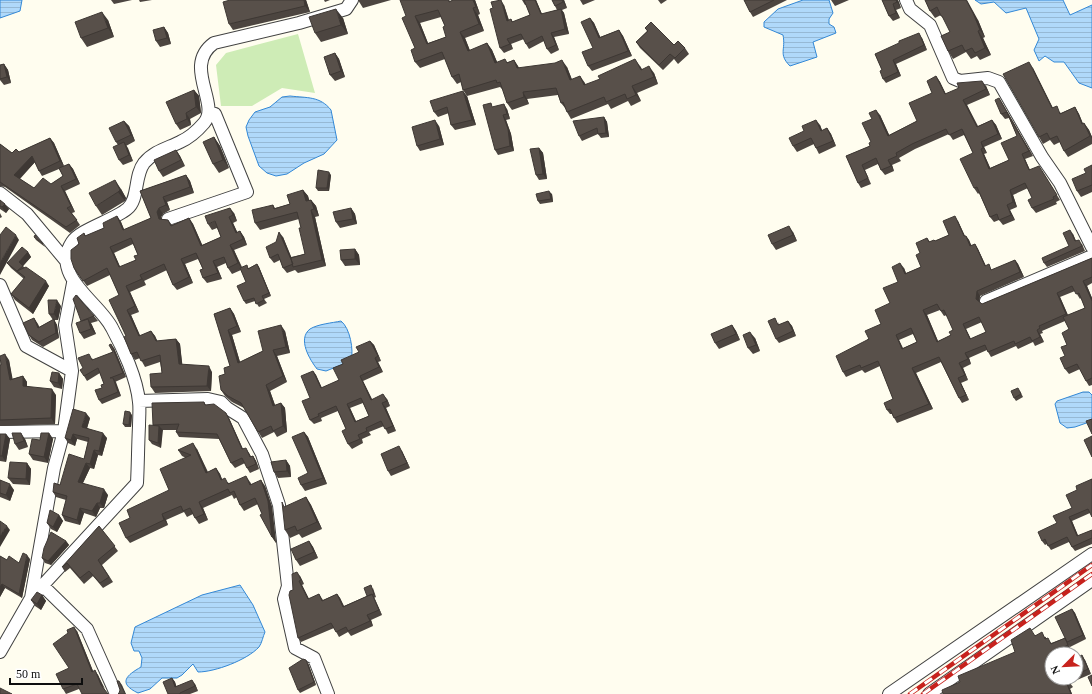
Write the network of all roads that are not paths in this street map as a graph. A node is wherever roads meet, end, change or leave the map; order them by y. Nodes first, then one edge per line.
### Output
1 (352, 0) edge
2 (906, 0) edge
3 (209, 113) junction
4 (0, 193) edge
5 (168, 220) edge
6 (1092, 247) edge
7 (1092, 256) edge
8 (67, 262) junction
9 (73, 283) junction
10 (0, 286) edge
11 (986, 300) dead end
12 (72, 371) junction
13 (139, 401) junction
14 (64, 431) junction
15 (0, 432) edge
16 (1092, 554) edge
17 (1092, 580) edge
18 (42, 585) junction
19 (31, 598) junction
20 (0, 652) edge
21 (116, 694) edge
22 (328, 694) edge
23 (889, 694) edge
24 (930, 694) edge

1 - 3 street
2 - 6 street
3 - 5 street
3 - 8 street
4 - 8 street
7 - 11 street
8 - 9 street
9 - 12 street
9 - 13 street
10 - 12 street
12 - 14 street
13 - 18 street
13 - 22 street
14 - 15 street
14 - 19 street
16 - 23 street
17 - 24 street
18 - 19 street
18 - 21 street
19 - 20 street

